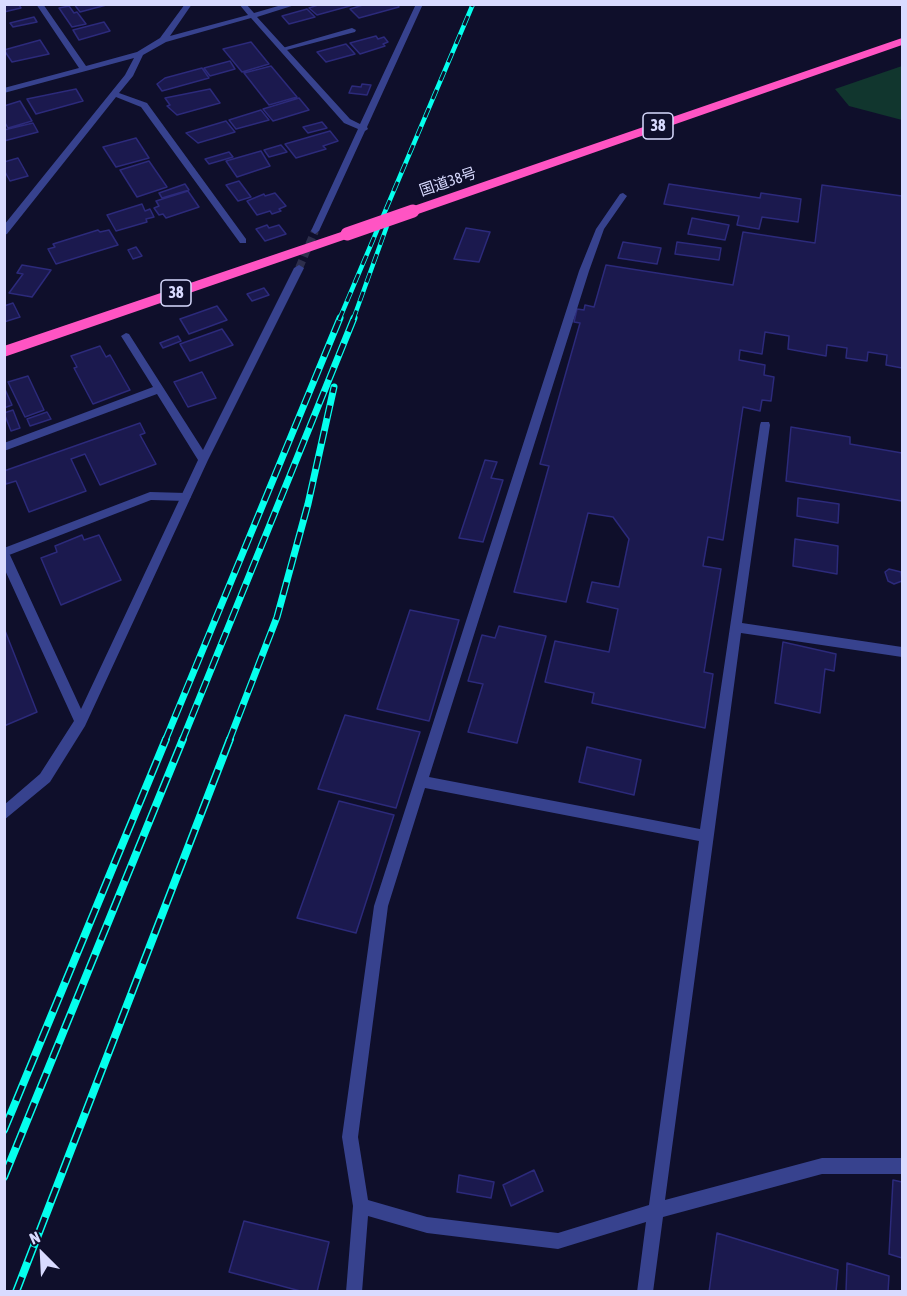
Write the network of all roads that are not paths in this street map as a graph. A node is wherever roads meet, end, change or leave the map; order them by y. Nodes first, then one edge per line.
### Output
1 (39, 4) edge
2 (242, 4) edge
3 (295, 4) edge
4 (188, 5) edge
5 (417, 6) edge
6 (253, 16) junction
7 (352, 30) dead end
8 (163, 40) junction
9 (903, 41) edge
10 (283, 49) junction
11 (140, 54) junction
12 (84, 69) junction
13 (4, 92) edge
14 (114, 94) junction
15 (364, 129) junction
16 (622, 196) dead end
17 (315, 231) tunnel mouth
18 (4, 232) edge
19 (243, 241) dead end
20 (299, 268) tunnel mouth
21 (126, 336) dead end
22 (4, 352) edge
23 (159, 388) junction
24 (765, 425) dead end
25 (4, 447) edge
26 (203, 460) junction
27 (186, 497) junction
28 (4, 554) edge
29 (736, 627) junction
30 (903, 652) edge
31 (81, 722) junction
32 (421, 781) junction
33 (4, 814) edge
34 (706, 836) junction
35 (903, 1166) edge
36 (361, 1206) junction
37 (656, 1211) junction
38 (354, 1292) edge
39 (645, 1292) edge

1 - 12 street
2 - 6 street
3 - 6 street
4 - 8 street
5 - 15 street
6 - 8 street
6 - 10 street
7 - 10 street
8 - 11 street
9 - 22 highway, 国道38号 / 38, bridge
10 - 15 street
11 - 12 street
11 - 14 street
12 - 13 street
14 - 18 street
14 - 19 street
15 - 17 street
16 - 32 street
20 - 26 street
21 - 23 street
23 - 25 street
23 - 26 street
24 - 29 street
26 - 27 street
27 - 28 street
27 - 31 street
28 - 31 street
29 - 30 street
29 - 34 street
31 - 33 street
32 - 34 street
32 - 36 street
34 - 37 street
35 - 37 street
36 - 37 street
36 - 38 street
37 - 39 street

